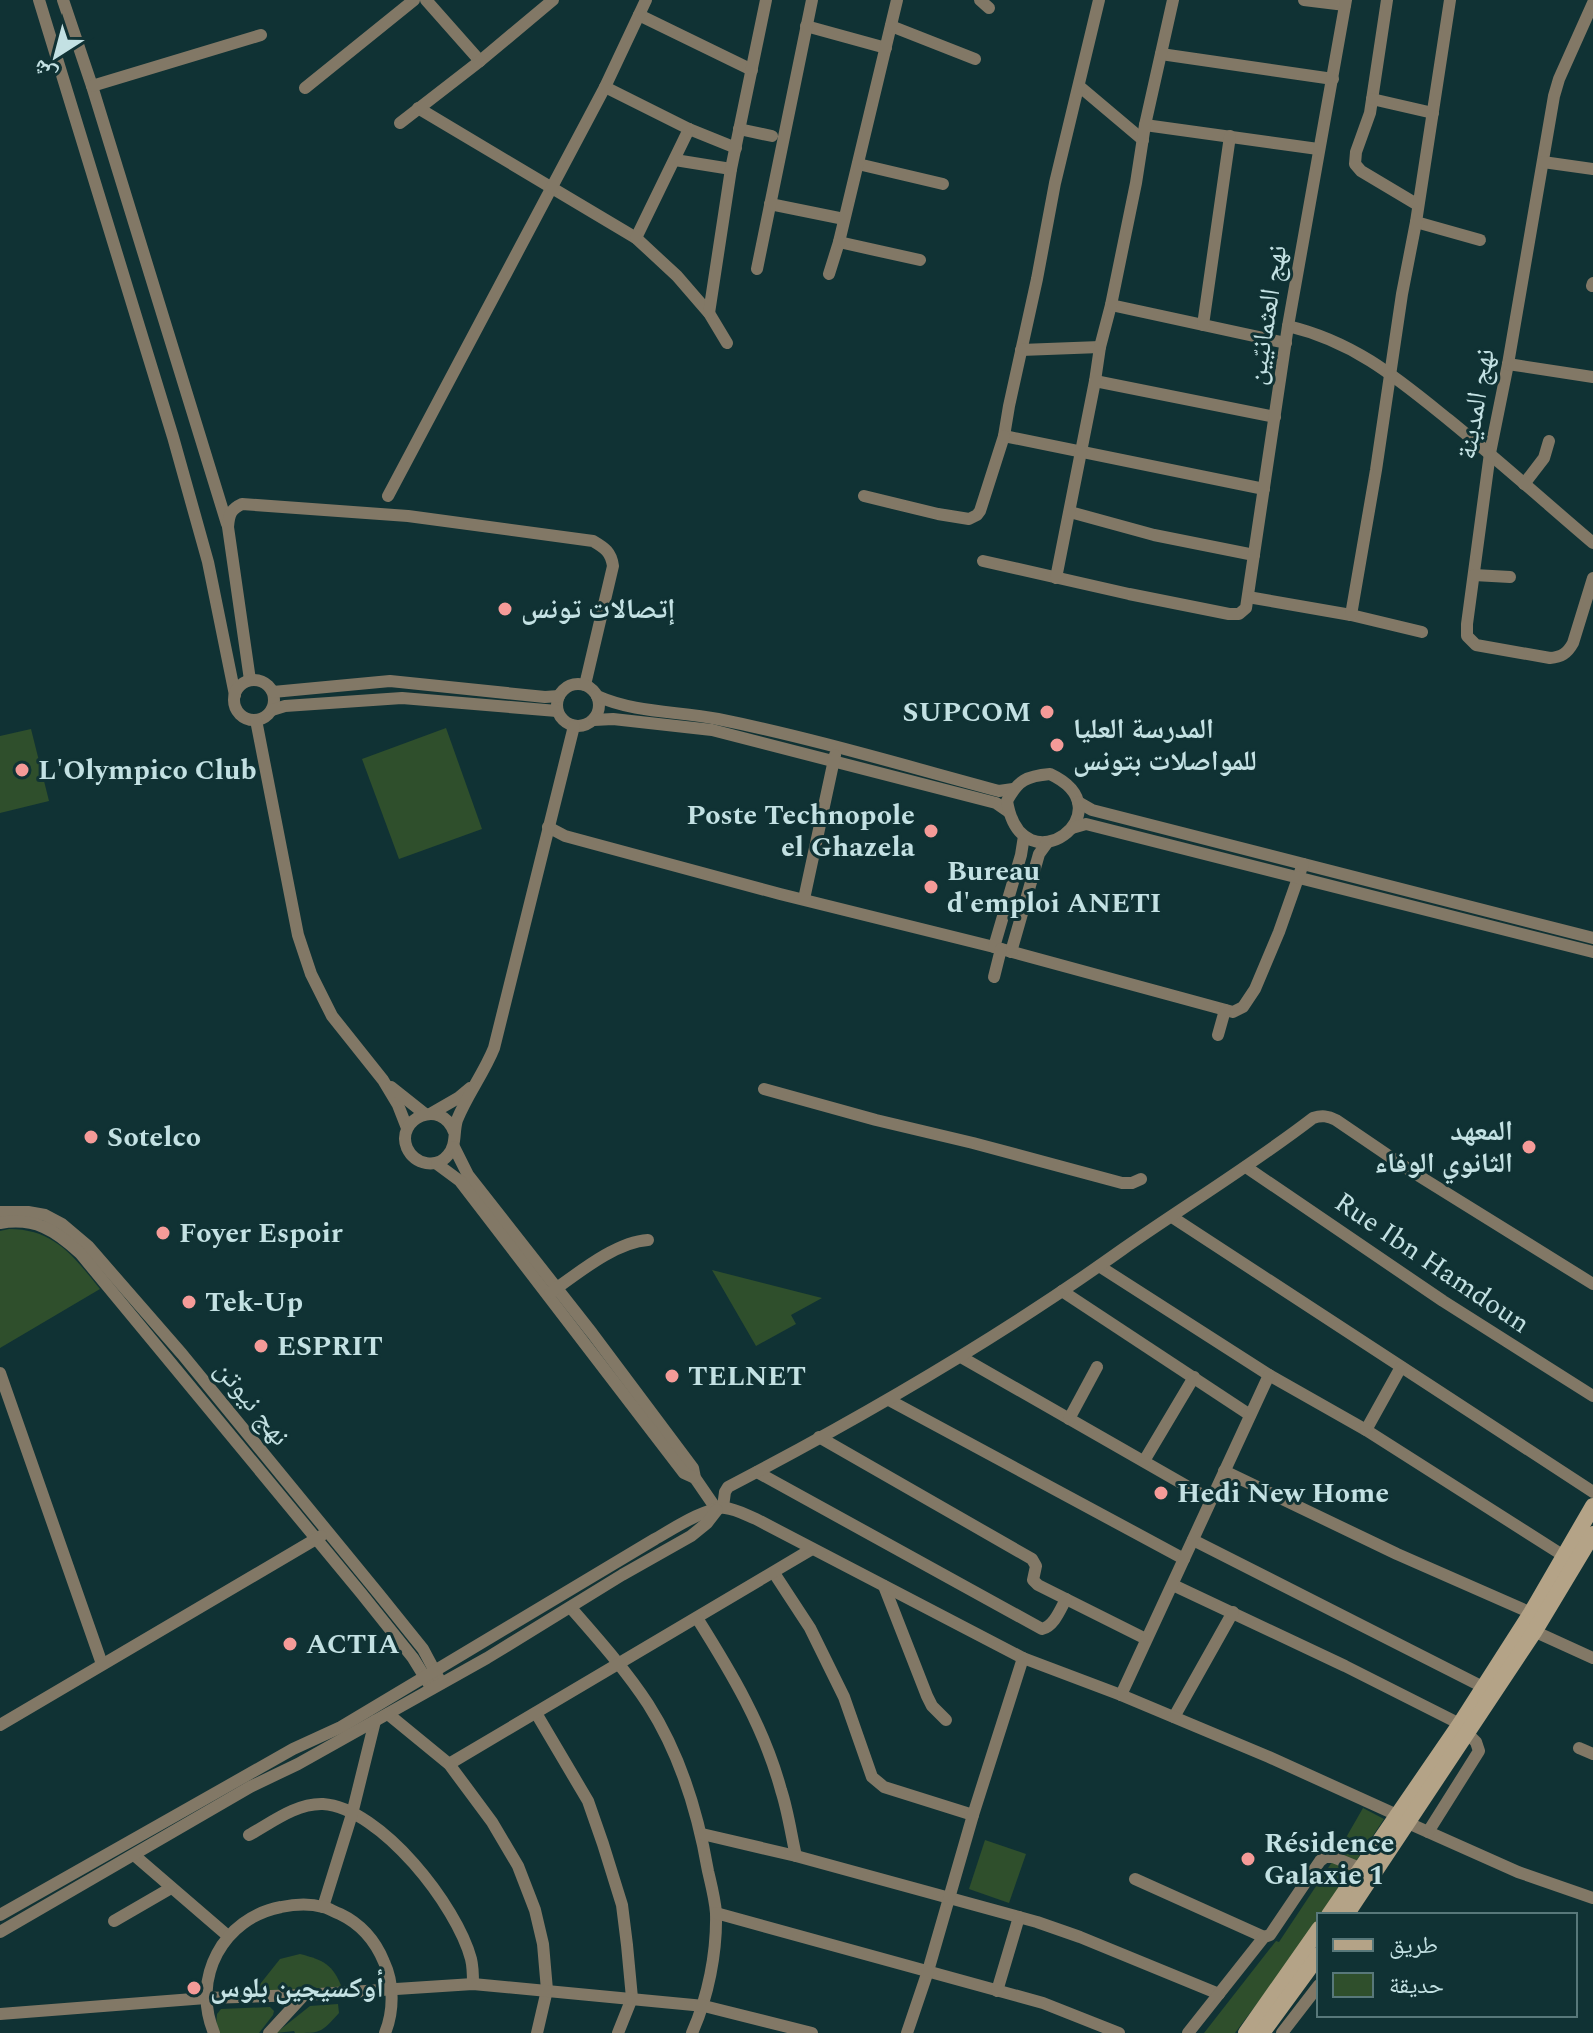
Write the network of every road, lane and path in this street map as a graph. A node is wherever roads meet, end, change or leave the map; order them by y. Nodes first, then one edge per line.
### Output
1 (39, 0) edge
2 (63, 0) edge
3 (414, 0) edge
4 (426, 0) edge
5 (553, 0) edge
6 (646, 0) edge
7 (766, 0) edge
8 (812, 0) edge
9 (897, 0) edge
10 (1099, 0) edge
11 (1173, 0) edge
12 (1304, 0) edge
13 (1387, 0) edge
14 (1450, 0) edge
15 (1346, 2) edge
16 (1593, 3) edge
17 (639, 15) junction
18 (806, 26) junction
19 (891, 26) junction
20 (261, 35) dead end
21 (886, 48) junction
22 (1161, 54) junction
23 (975, 59) dead end
24 (480, 61) junction
25 (752, 70) junction
26 (1333, 79) junction
27 (92, 86) junction
28 (1079, 86) junction
29 (605, 87) junction
30 (305, 88) dead end
31 (1372, 99) junction
32 (418, 108) junction
33 (1433, 113) junction
34 (400, 123) dead end
35 (1145, 125) junction
36 (689, 129) junction
37 (739, 129) junction
38 (772, 136) dead end
39 (1230, 136) junction
40 (1143, 140) junction
41 (736, 148) junction
42 (1318, 149) junction
43 (675, 160) junction
44 (1543, 162) junction
45 (858, 164) junction
46 (731, 169) junction
47 (1593, 169) edge
48 (943, 184) dead end
49 (551, 188) junction
50 (770, 204) junction
51 (1418, 205) junction
52 (844, 219) junction
53 (1416, 222) junction
54 (636, 238) junction
55 (1480, 240) dead end
56 (839, 242) junction
57 (920, 260) dead end
58 (757, 269) dead end
59 (829, 274) dead end
60 (1111, 305) junction
61 (709, 313) junction
62 (1203, 325) junction
63 (1288, 326) junction
64 (727, 343) dead end
65 (1286, 343) junction
66 (1100, 347) junction
67 (1021, 350) junction
68 (1508, 364) junction
69 (1389, 371) junction
70 (1593, 377) edge
71 (1095, 381) junction
72 (1275, 417) junction
73 (1004, 436) junction
74 (1549, 441) dead end
75 (1080, 451) junction
76 (1490, 453) junction
77 (1524, 484) junction
78 (1264, 489) junction
79 (388, 496) dead end
80 (864, 496) dead end
81 (1070, 512) junction
82 (228, 527) junction
83 (1593, 543) edge
84 (1254, 555) junction
85 (983, 561) dead end
86 (1474, 575) junction
87 (1510, 577) dead end
88 (1056, 578) junction
89 (1593, 578) edge
90 (1248, 597) junction
91 (1351, 615) junction
92 (1422, 632) dead end
93 (250, 680) junction
94 (585, 685) junction
95 (273, 692) junction
96 (235, 695) junction
97 (559, 696) junction
98 (597, 696) junction
99 (272, 710) junction
100 (557, 711) junction
101 (256, 720) junction
102 (594, 720) junction
103 (574, 726) junction
104 (836, 754) junction
105 (1013, 789) junction
106 (1078, 802) junction
107 (1009, 812) junction
108 (548, 827) junction
109 (1072, 828) junction
110 (1024, 836) junction
111 (1047, 843) junction
112 (1303, 864) junction
113 (1298, 879) junction
114 (804, 899) junction
115 (1593, 938) edge
116 (1002, 949) junction
117 (1593, 952) edge
118 (994, 977) dead end
119 (1225, 1010) junction
120 (1218, 1035) dead end
121 (383, 1080) junction
122 (475, 1084) junction
123 (764, 1089) dead end
124 (428, 1114) junction
125 (407, 1128) junction
126 (454, 1132) junction
127 (454, 1147) junction
128 (437, 1164) junction
129 (1246, 1167) junction
130 (1141, 1179) dead end
131 (0, 1212) edge
132 (1172, 1217) junction
133 (37, 1219) junction
134 (0, 1223) edge
135 (648, 1240) dead end
136 (1099, 1266) junction
137 (1593, 1284) edge
138 (552, 1291) junction
139 (1062, 1291) junction
140 (961, 1357) junction
141 (1097, 1367) dead end
142 (1401, 1367) junction
143 (0, 1373) edge
144 (1269, 1375) junction
145 (1194, 1377) junction
146 (1593, 1396) edge
147 (889, 1400) junction
148 (1250, 1415) junction
149 (1069, 1419) junction
150 (1366, 1430) junction
151 (819, 1437) junction
152 (1144, 1461) junction
153 (1224, 1471) junction
154 (757, 1472) junction
155 (1593, 1492) edge
156 (1211, 1500) junction
157 (1593, 1506) edge
158 (720, 1509) junction
159 (1593, 1534) edge
160 (321, 1536) junction
161 (1193, 1540) junction
162 (812, 1549) junction
163 (1564, 1556) junction
164 (1184, 1559) junction
165 (774, 1573) junction
166 (1173, 1585) junction
167 (884, 1586) junction
168 (1066, 1599) junction
169 (571, 1608) junction
170 (1233, 1612) junction
171 (697, 1618) junction
172 (1532, 1622) junction
173 (1146, 1639) junction
174 (1023, 1658) junction
175 (1593, 1658) edge
176 (102, 1664) junction
177 (620, 1664) junction
178 (434, 1680) junction
179 (1483, 1687) junction
180 (1121, 1695) junction
181 (536, 1713) junction
182 (388, 1714) junction
183 (1174, 1717) junction
184 (946, 1720) dead end
185 (375, 1721) junction
186 (0, 1725) edge
187 (1464, 1729) junction
188 (1579, 1748) dead end
189 (1593, 1754) edge
190 (449, 1764) junction
191 (352, 1814) junction
192 (973, 1815) junction
193 (1403, 1819) junction
194 (1428, 1832) junction
195 (702, 1834) junction
196 (249, 1835) dead end
197 (134, 1855) junction
198 (796, 1856) junction
199 (1355, 1866) dead end
200 (1135, 1879) dead end
201 (171, 1888) junction
202 (949, 1898) junction
203 (1593, 1898) edge
204 (323, 1907) junction
205 (716, 1913) junction
206 (1331, 1913) edge
207 (1347, 1913) edge
208 (0, 1915) edge
209 (1019, 1917) junction
210 (114, 1921) dead end
211 (0, 1932) edge
212 (1317, 1932) edge
213 (228, 1936) junction
214 (1264, 1937) junction
215 (1317, 1958) edge
216 (928, 1971) junction
217 (473, 1984) junction
218 (392, 1988) junction
219 (1317, 1988) edge
220 (547, 1990) junction
221 (997, 1991) junction
222 (1219, 1994) junction
223 (304, 1995) junction
224 (206, 1998) junction
225 (632, 1998) junction
226 (704, 2006) junction
227 (0, 2014) edge
228 (785, 2030) edge
229 (214, 2033) edge
230 (269, 2033) edge
231 (385, 2033) edge
232 (537, 2033) edge
233 (618, 2033) edge
234 (692, 2033) edge
235 (812, 2033) edge
236 (907, 2033) edge
237 (1119, 2033) edge
238 (1188, 2033) edge
239 (1246, 2033) edge
240 (1262, 2033) edge
241 (1282, 2033) edge

1 - 96 street
2 - 27 street
3 - 30 street
4 - 24 street
5 - 24 street
6 - 17 street
7 - 25 street
8 - 18 street
9 - 19 street
10 - 28 street
11 - 22 street
12 - 15 street
13 - 31 street
14 - 33 street
15 - 26 street, نهج العثمانيّين
16 - 44 street, نهج المدينة
17 - 25 street
17 - 29 street
18 - 21 street
18 - 50 street
19 - 21 street
19 - 23 street
20 - 27 street
21 - 45 street
22 - 26 street
22 - 35 street
24 - 32 street
25 - 37 street
26 - 42 street, نهج العثمانيّين
27 - 82 street
28 - 40 street
28 - 67 street
29 - 36 street
29 - 49 street
31 - 33 street
31 - 51 street
32 - 34 street
32 - 49 street
33 - 51 street
35 - 39 street
35 - 40 street
36 - 41 street
36 - 43 street
37 - 38 street
37 - 41 street
39 - 42 street
39 - 62 street
40 - 60 street
41 - 46 street
42 - 63 street, نهج العثمانيّين
43 - 46 street
43 - 54 street
44 - 47 street
44 - 68 street, نهج المدينة
45 - 48 street
45 - 52 street
46 - 61 street
49 - 54 street
49 - 79 street
50 - 52 street
50 - 58 street
51 - 53 street
52 - 56 street
53 - 55 street
53 - 69 street
54 - 61 street
56 - 57 street
56 - 59 street
60 - 62 street
60 - 66 street
61 - 64 street
62 - 65 street
63 - 65 street, نهج العثمانيّين
63 - 69 street
65 - 72 street, نهج العثمانيّين
66 - 67 street
66 - 71 street
67 - 73 street
68 - 70 street
68 - 76 street, نهج المدينة
69 - 76 street
69 - 91 street
71 - 72 street
71 - 75 street
72 - 78 street, نهج العثمانيّين
73 - 75 street
73 - 80 street
74 - 77 street
75 - 78 street
75 - 81 street
76 - 77 street
76 - 86 street, نهج المدينة
77 - 83 street
78 - 84 street, نهج العثمانيّين
81 - 84 street
81 - 88 street
82 - 93 street
82 - 94 street
84 - 90 street, نهج العثمانيّين
85 - 88 street
86 - 87 street
86 - 89 street, نهج المدينة
88 - 90 street
90 - 91 street
91 - 92 street
93 - 95 street
93 - 96 street
94 - 97 street
94 - 98 street
95 - 97 street
95 - 99 street
96 - 101 street
97 - 100 street
98 - 102 street
98 - 104 street
99 - 100 street
99 - 101 street
100 - 103 street
101 - 121 street
102 - 103 street
102 - 104 street
103 - 108 street
104 - 105 street
104 - 107 street
104 - 114 street
105 - 106 street
105 - 107 street
106 - 109 street
106 - 112 street
107 - 110 street
108 - 114 street
108 - 122 street
109 - 111 street
109 - 113 street
110 - 111 street
110 - 116 street
111 - 116 street
112 - 113 street
112 - 115 street
113 - 117 street
113 - 119 street
114 - 116 street
116 - 118 street
116 - 119 street
119 - 120 street
121 - 124 street
121 - 125 street
122 - 124 street
122 - 126 street
123 - 130 street
124 - 125 street
124 - 126 street
125 - 128 street
126 - 127 street
127 - 128 street
127 - 138 street
128 - 138 street
129 - 132 street
129 - 137 street
129 - 146 street, Rue Ibn Hamdoun
131 - 133 street, نهج نيوتن
132 - 136 street
132 - 142 street
133 - 134 street, نهج نيوتن
133 - 160 street, نهج نيوتن
135 - 138 street
136 - 139 street
136 - 144 street
138 - 158 street
139 - 140 street
139 - 145 street
140 - 147 street
140 - 149 street
141 - 149 street
142 - 150 street
142 - 155 street
143 - 176 street
144 - 148 street
144 - 150 street
145 - 148 street
145 - 152 street
147 - 151 street
147 - 164 street
148 - 153 street
149 - 152 street
150 - 163 street
151 - 154 street
151 - 168 street
152 - 156 street
153 - 156 street
153 - 172 street
154 - 158 street
154 - 168 street
156 - 161 street
157 - 163 street
158 - 162 street
158 - 169 street
158 - 178 street
159 - 172 street
160 - 176 street
160 - 178 street, نهج نيوتن
161 - 164 street
161 - 179 street
162 - 165 street
162 - 167 street
163 - 172 street
164 - 166 street
165 - 171 street
165 - 192 street
166 - 170 street
166 - 173 street
167 - 174 street
167 - 184 street
168 - 173 street
169 - 177 street
169 - 178 street
170 - 183 street
170 - 187 street
171 - 177 street
171 - 198 street
172 - 175 street
172 - 179 street
172 - 187 street
173 - 180 street
174 - 180 street
174 - 192 street
176 - 186 street
177 - 181 street
177 - 195 street
178 - 182 street
178 - 208 street
179 - 187 street
180 - 183 street
181 - 190 street
181 - 225 street
182 - 185 street
182 - 190 street
183 - 193 street
185 - 191 street
185 - 197 street
187 - 193 street
187 - 194 street
188 - 189 street
190 - 220 street
191 - 196 street
191 - 204 street
191 - 217 street
192 - 202 street
193 - 194 street
193 - 206 street
193 - 207 street
194 - 203 street
195 - 198 street
195 - 205 street
197 - 201 street
197 - 211 street
198 - 202 street
199 - 214 street
200 - 214 street
201 - 210 street
201 - 213 street
202 - 209 street
202 - 216 street
204 - 213 street
204 - 218 street
205 - 216 street
205 - 226 street
209 - 221 street
209 - 222 street
212 - 239 street
213 - 224 street
214 - 222 street
215 - 240 street
216 - 221 street
216 - 236 street
217 - 218 street
217 - 220 street
218 - 223 street
218 - 231 street
219 - 241 street
220 - 225 street
220 - 232 street
221 - 237 street
222 - 238 street
223 - 224 street
223 - 230 street
224 - 227 street
224 - 229 street
225 - 226 street
225 - 233 street
226 - 228 street
226 - 234 street
228 - 235 street

